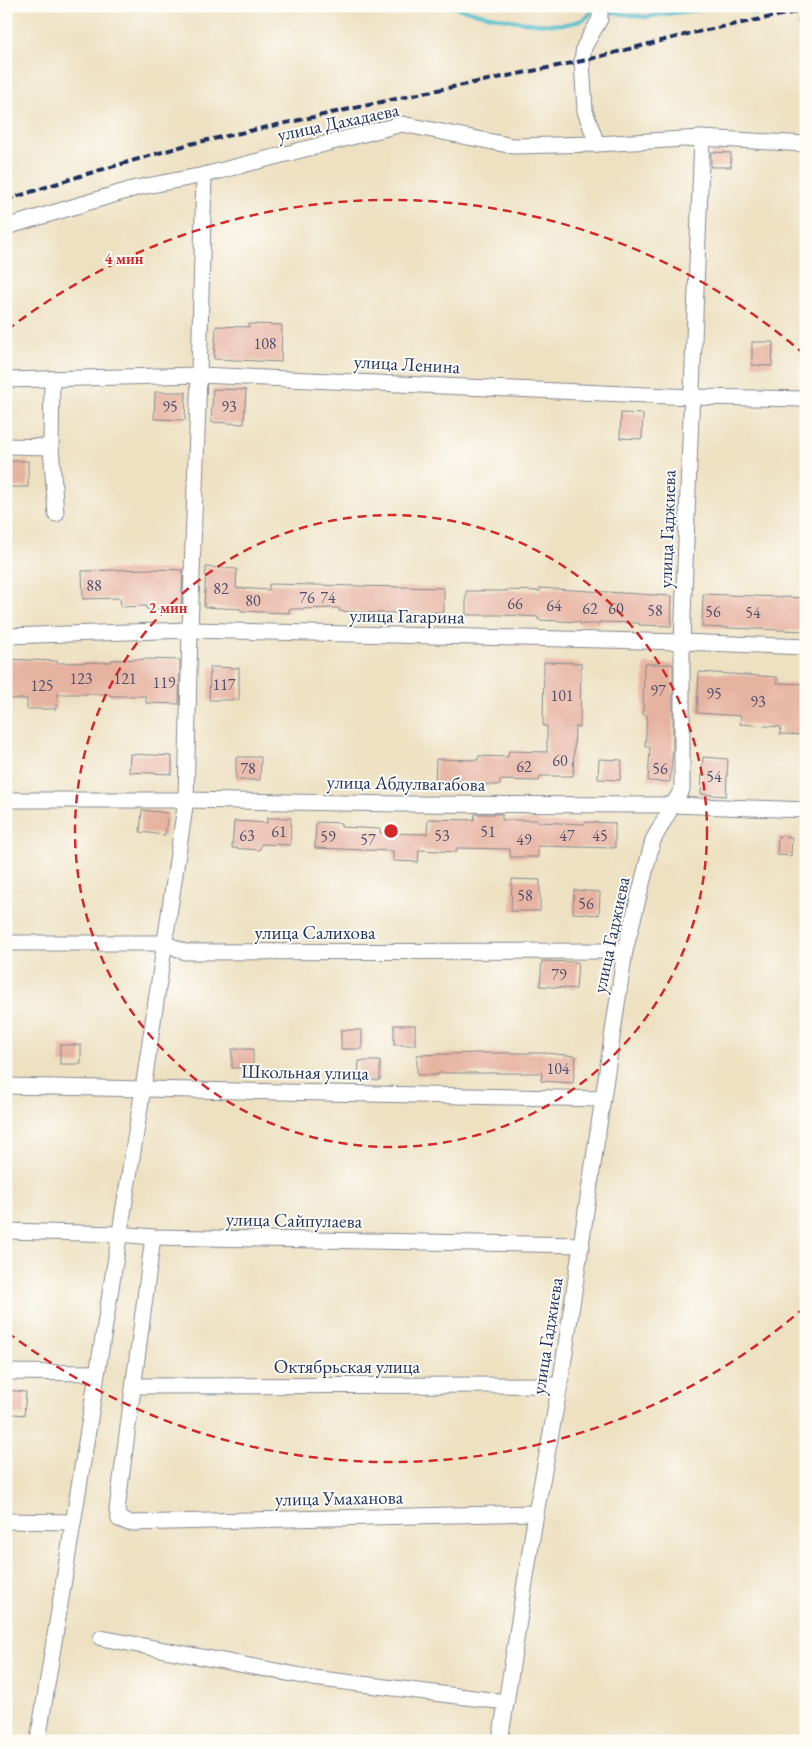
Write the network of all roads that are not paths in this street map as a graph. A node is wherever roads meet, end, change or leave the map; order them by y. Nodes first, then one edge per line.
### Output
1 (600, 6) edge
2 (702, 138) junction
3 (597, 144) junction
4 (806, 144) edge
5 (204, 175) junction
6 (6, 227) edge
7 (199, 375) junction
8 (52, 379) junction
9 (6, 380) edge
10 (692, 397) junction
11 (806, 399) edge
12 (6, 446) edge
13 (51, 447) junction
14 (56, 514) dead end
15 (190, 630) junction
16 (6, 636) edge
17 (682, 642) junction
18 (806, 647) edge
19 (6, 800) edge
20 (186, 800) junction
21 (673, 805) junction
22 (806, 810) edge
23 (6, 943) edge
24 (165, 943) junction
25 (626, 951) junction
26 (6, 1086) edge
27 (143, 1089) junction
28 (602, 1099) junction
29 (6, 1231) edge
30 (119, 1234) junction
31 (154, 1237) junction
32 (582, 1245) junction
33 (6, 1372) edge
34 (97, 1373) junction
35 (560, 1385) junction
36 (134, 1386) junction
37 (536, 1513) junction
38 (6, 1521) edge
39 (72, 1522) junction
40 (100, 1638) dead end
41 (506, 1702) junction
42 (38, 1741) edge
43 (500, 1741) edge

1 - 3 street
2 - 3 street, улица Дахадаева
2 - 4 street, улица Дахадаева
2 - 10 street, улица Гаджиева
3 - 5 street, улица Дахадаева
5 - 6 street, улица Дахадаева
5 - 7 street
7 - 8 street, улица Ленина
7 - 10 street, улица Ленина
7 - 15 street
8 - 9 street, улица Ленина
8 - 13 street
10 - 11 street, улица Ленина
10 - 17 street, улица Гаджиева
12 - 13 street
13 - 14 street
15 - 16 street, улица Гагарина
15 - 17 street, улица Гагарина
15 - 20 street
17 - 18 street, улица Гагарина
17 - 21 street, улица Гаджиева
19 - 20 street, улица Абдулвагабова
20 - 21 street, улица Абдулвагабова
20 - 24 street
21 - 22 street, улица Абдулвагабова
21 - 25 street, улица Гаджиева
23 - 24 street, улица Салихова
24 - 25 street, улица Салихова
24 - 27 street
25 - 28 street, улица Гаджиева
26 - 27 street, Школьная улица
27 - 28 street, Школьная улица
27 - 30 street
28 - 32 street, улица Гаджиева
29 - 30 street, улица Сайпулаева
30 - 31 street, улица Сайпулаева
30 - 34 street
31 - 32 street, улица Сайпулаева
31 - 36 street
32 - 35 street, улица Гаджиева
33 - 34 street
34 - 39 street
35 - 36 street, Октябрьская улица
35 - 37 street, улица Гаджиева
36 - 37 street, улица Умаханова
37 - 41 street, улица Гаджиева
38 - 39 street
39 - 42 street
40 - 41 street
41 - 43 street, улица Гаджиева

